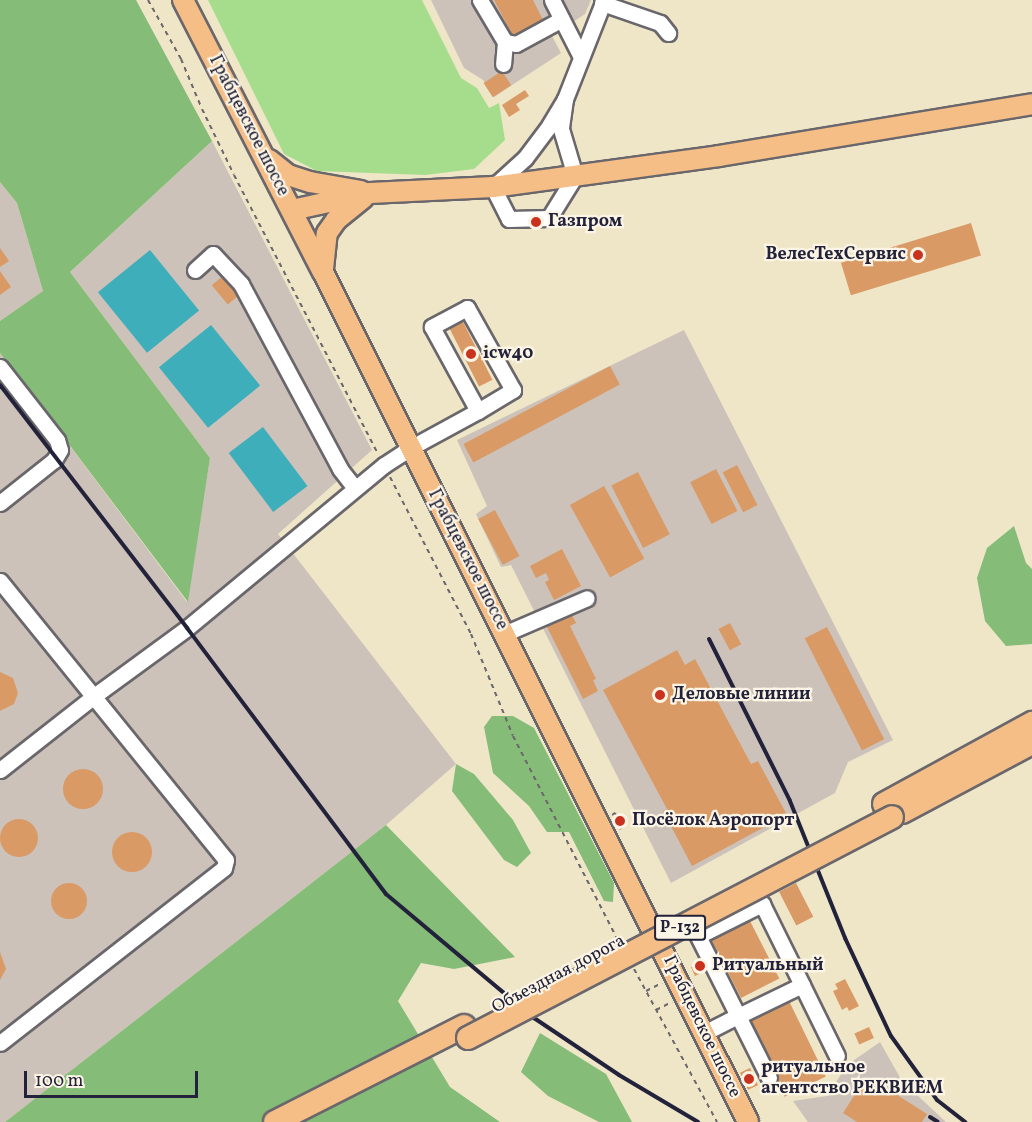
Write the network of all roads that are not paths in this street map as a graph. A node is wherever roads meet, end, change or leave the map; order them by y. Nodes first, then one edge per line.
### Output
1 (183, 0) edge
2 (480, 0) edge
3 (552, 0) edge
4 (603, 2) edge
5 (562, 20) junction
6 (668, 33) dead end
7 (505, 42) junction
8 (581, 57) junction
9 (503, 64) dead end
10 (565, 99) junction
11 (1032, 104) edge
12 (1000, 110) junction
13 (1032, 112) edge
14 (263, 154) junction
15 (575, 176) junction
16 (493, 187) junction
17 (370, 193) junction
18 (292, 210) junction
19 (195, 270) dead end
20 (323, 272) junction
21 (0, 366) edge
22 (478, 411) junction
23 (410, 448) junction
24 (355, 488) junction
25 (0, 503) edge
26 (0, 581) edge
27 (587, 598) dead end
28 (504, 634) junction
29 (94, 696) junction
30 (1032, 723) edge
31 (1032, 743) edge
32 (0, 770) edge
33 (888, 810) junction
34 (802, 985) junction
35 (738, 1016) junction
36 (466, 1032) junction
37 (704, 1034) junction
38 (0, 1043) edge
39 (837, 1056) dead end
40 (769, 1078) dead end
41 (275, 1122) edge
42 (310, 1122) edge
43 (748, 1122) edge

1 - 14 main road, Грабцевское шоссе
2 - 7 street
3 - 5 street
4 - 6 street
4 - 8 street
5 - 7 street
5 - 8 street
7 - 9 street
8 - 10 street
10 - 15 street
10 - 16 street
11 - 12 main road
12 - 13 main road
12 - 15 main road
14 - 17 main road
14 - 18 main road, Грабцевское шоссе
15 - 16 main road
15 - 16 street
16 - 17 main road
17 - 18 main road
17 - 20 main road
18 - 20 main road, Грабцевское шоссе
19 - 24 street
20 - 23 main road, Грабцевское шоссе
21 - 25 street
22 - 22 street
22 - 23 street
23 - 24 street
23 - 28 main road, Грабцевское шоссе
24 - 29 street
26 - 29 street
27 - 28 street
28 - 37 main road, Грабцевское шоссе
29 - 32 street
29 - 38 street
30 - 33 highway, Объездная дорога / Р-132
31 - 33 highway, Объездная дорога / Р-132
33 - 36 highway, Объездная дорога / Р-132
34 - 35 street
34 - 35 street
34 - 39 street
35 - 37 street
35 - 40 street
36 - 41 highway, Объездная дорога / Р-132
36 - 42 highway, Объездная дорога / Р-132
37 - 43 main road, Грабцевское шоссе

